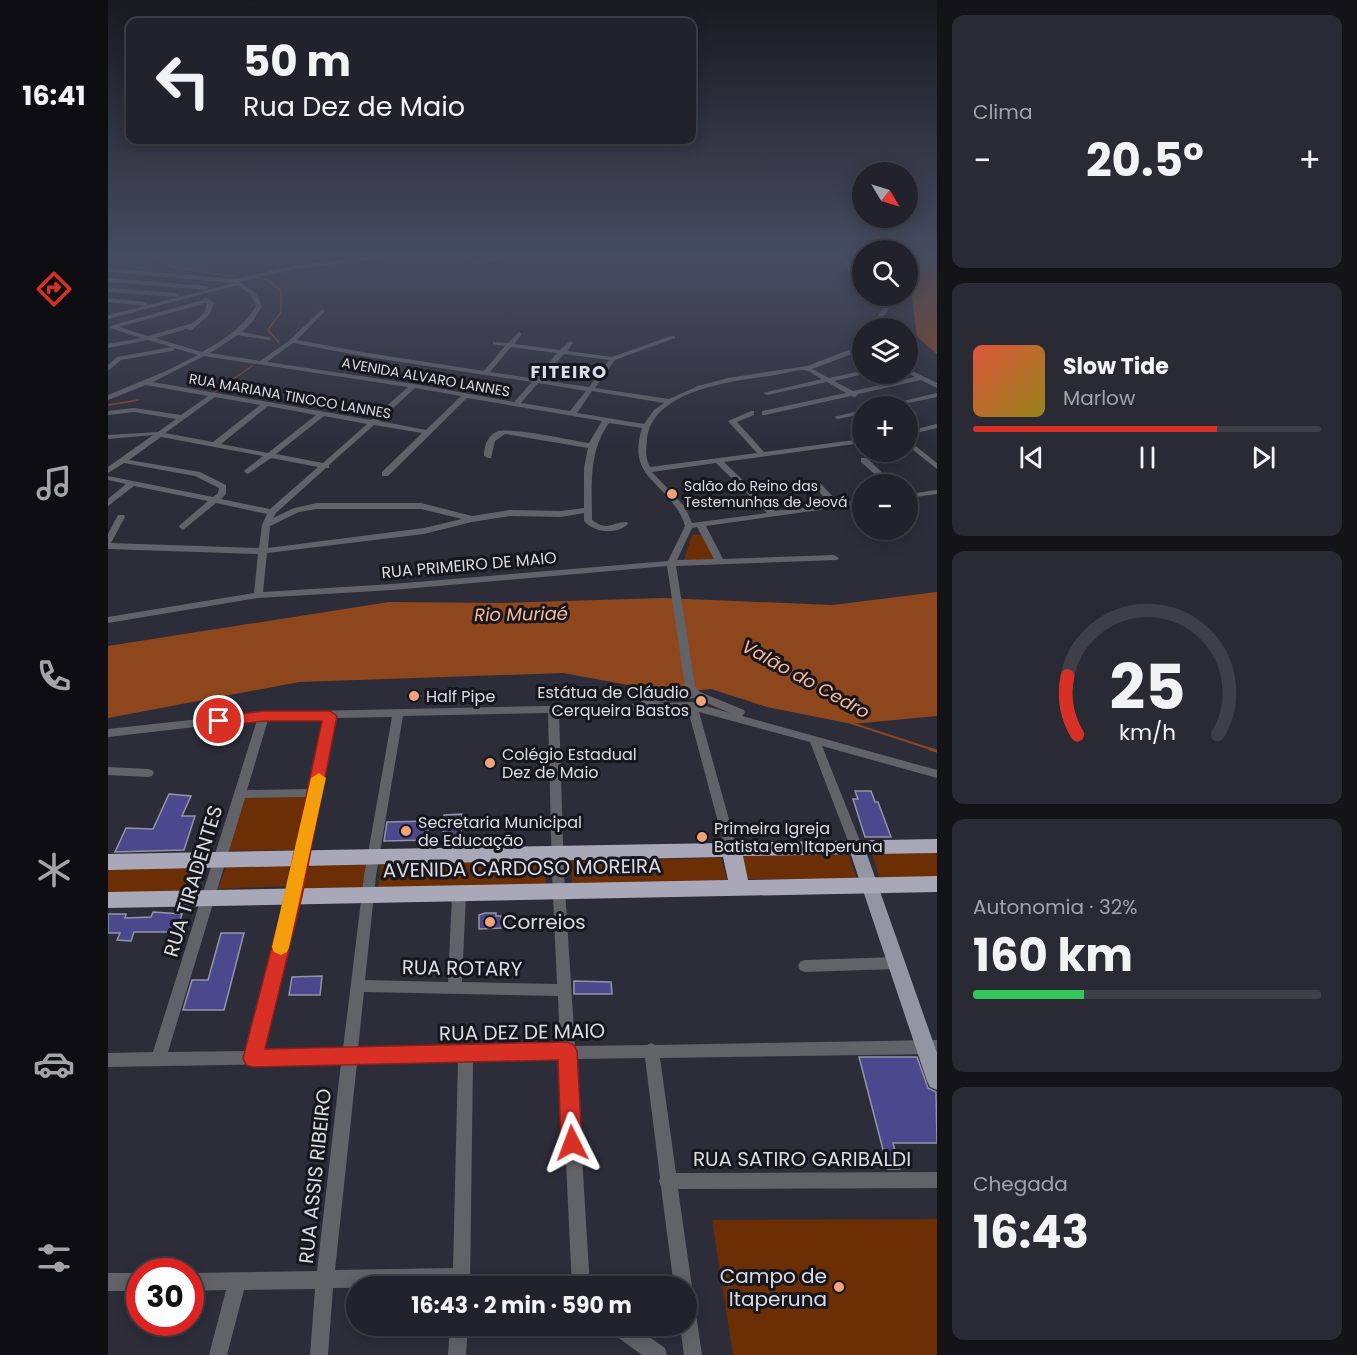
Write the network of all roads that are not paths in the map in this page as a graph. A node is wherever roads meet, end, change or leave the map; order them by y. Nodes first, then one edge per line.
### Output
1 (138, 320) edge
2 (200, 320) edge
3 (250, 320) edge
4 (312, 320) edge
5 (109, 323) edge
6 (196, 324) junction
7 (239, 333) junction
8 (519, 334) dead end
9 (673, 337) dead end
10 (148, 338) junction
11 (269, 338) dead end
12 (291, 341) junction
13 (162, 343) junction
14 (495, 343) dead end
15 (570, 344) dead end
16 (852, 344) edge
17 (510, 345) junction
18 (108, 346) edge
19 (179, 348) junction
20 (852, 351) edge
21 (563, 352) junction
22 (202, 354) junction
23 (613, 359) junction
24 (263, 362) junction
25 (806, 368) junction
26 (108, 369) edge
27 (486, 372) junction
28 (852, 375) edge
29 (918, 376) edge
30 (922, 378) junction
31 (828, 380) junction
32 (538, 381) junction
33 (148, 382) junction
34 (414, 386) junction
35 (937, 386) edge
36 (591, 388) junction
37 (767, 393) dead end
38 (215, 394) junction
39 (855, 394) junction
40 (937, 395) edge
41 (465, 396) junction
42 (108, 398) edge
43 (918, 399) edge
44 (668, 401) junction
45 (266, 404) junction
46 (515, 405) junction
47 (108, 413) edge
48 (751, 413) dead end
49 (765, 413) dead end
50 (322, 414) junction
51 (572, 414) junction
52 (852, 414) edge
53 (838, 417) dead end
54 (183, 418) junction
55 (607, 420) junction
56 (374, 423) junction
57 (937, 426) edge
58 (646, 427) junction
59 (918, 431) edge
60 (428, 432) junction
61 (160, 434) junction
62 (108, 437) edge
63 (852, 442) edge
64 (213, 445) junction
65 (591, 446) junction
66 (918, 451) edge
67 (269, 455) junction
68 (763, 455) junction
69 (488, 456) dead end
70 (123, 461) junction
71 (718, 461) junction
72 (866, 462) edge
73 (326, 466) junction
74 (937, 467) edge
75 (647, 470) junction
76 (108, 471) edge
77 (248, 472) dead end
78 (385, 474) dead end
79 (879, 474) edge
80 (108, 478) edge
81 (133, 483) junction
82 (817, 485) dead end
83 (937, 492) edge
84 (918, 495) edge
85 (213, 501) junction
86 (108, 502) edge
87 (852, 504) edge
88 (837, 506) junction
89 (589, 510) junction
90 (272, 512) junction
91 (773, 514) junction
92 (122, 517) dead end
93 (472, 519) junction
94 (624, 524) dead end
95 (700, 524) junction
96 (266, 525) junction
97 (689, 526) junction
98 (183, 527) dead end
99 (108, 544) edge
100 (264, 551) junction
101 (834, 558) dead end
102 (720, 562) junction
103 (671, 564) junction
104 (258, 595) junction
105 (108, 620) edge
106 (693, 690) junction
107 (692, 706) junction
108 (616, 707) junction
109 (553, 710) junction
110 (398, 714) junction
111 (264, 716) junction
112 (330, 716) junction
113 (768, 726) junction
114 (108, 733) edge
115 (814, 739) junction
116 (108, 771) edge
117 (148, 772) dead end
118 (937, 774) edge
119 (316, 793) junction
120 (240, 794) junction
121 (856, 846) junction
122 (937, 846) edge
123 (731, 848) junction
124 (557, 852) junction
125 (373, 855) junction
126 (300, 856) junction
127 (220, 859) junction
128 (108, 862) edge
129 (868, 884) junction
130 (937, 884) edge
131 (741, 888) junction
132 (560, 892) junction
133 (368, 895) junction
134 (459, 895) junction
135 (293, 896) junction
136 (209, 898) junction
137 (108, 900) edge
138 (896, 963) junction
139 (805, 966) dead end
140 (358, 986) junction
141 (455, 987) junction
142 (565, 990) junction
143 (931, 1047) edge
144 (651, 1050) junction
145 (567, 1051) junction
146 (466, 1054) junction
147 (159, 1058) junction
148 (253, 1058) junction
149 (350, 1058) junction
150 (108, 1060) edge
151 (937, 1081) edge
152 (667, 1180) junction
153 (937, 1180) edge
154 (462, 1276) edge
155 (579, 1276) edge
156 (681, 1276) edge
157 (325, 1278) junction
158 (346, 1279) edge
159 (237, 1281) junction
160 (108, 1282) edge
161 (126, 1282) edge
162 (204, 1282) edge
163 (458, 1336) edge
164 (632, 1336) edge
165 (690, 1336) edge
166 (218, 1355) edge
167 (319, 1355) edge
168 (457, 1355) edge
169 (658, 1355) edge
170 (693, 1355) edge

1 - 5 street
2 - 6 street
3 - 7 street
4 - 12 street
5 - 10 street, AVENIDA ALVARO LANNES
6 - 10 street
6 - 13 street
7 - 11 street
7 - 22 street
8 - 17 street
9 - 23 street
10 - 13 street, AVENIDA ALVARO LANNES
10 - 18 street
12 - 24 street
12 - 27 street
13 - 19 street, AVENIDA ALVARO LANNES
14 - 17 street
15 - 21 street
16 - 44 street
17 - 21 street
17 - 27 street
19 - 22 street, AVENIDA ALVARO LANNES
19 - 26 street
20 - 25 street
21 - 23 street
21 - 32 street
22 - 24 street, AVENIDA ALVARO LANNES
22 - 33 street
23 - 36 street
24 - 34 street, AVENIDA ALVARO LANNES
25 - 31 street
25 - 44 street
27 - 32 street
28 - 31 street
29 - 30 street
30 - 35 street
30 - 39 street
31 - 37 street
31 - 39 street
32 - 36 street
32 - 46 street
33 - 38 street, RUA MARIANA TINOCO LANNES
33 - 42 street
34 - 41 street, AVENIDA ALVARO LANNES
34 - 56 street
36 - 44 street
36 - 51 street
38 - 45 street, RUA MARIANA TINOCO LANNES
38 - 54 street
39 - 49 street
40 - 43 street
41 - 46 street, AVENIDA ALVARO LANNES
41 - 60 street
44 - 58 street
45 - 50 street, RUA MARIANA TINOCO LANNES
45 - 64 street
46 - 51 street, AVENIDA ALVARO LANNES
47 - 54 street
48 - 68 street
50 - 56 street, RUA MARIANA TINOCO LANNES
50 - 67 street
51 - 55 street, AVENIDA ALVARO LANNES
52 - 53 street
54 - 61 street
55 - 58 street, AVENIDA ALVARO LANNES
55 - 65 street
56 - 60 street, RUA MARIANA TINOCO LANNES
56 - 73 street
57 - 59 street
58 - 75 street
60 - 78 street
61 - 62 street
61 - 64 street
61 - 70 street
63 - 68 street
64 - 67 street
65 - 69 street
65 - 89 street
66 - 74 street
67 - 73 street
67 - 77 street
68 - 71 street
70 - 76 street
70 - 85 street
71 - 75 street
71 - 91 street
72 - 79 street
73 - 90 street
75 - 97 street
80 - 81 street
81 - 85 street
81 - 86 street
82 - 88 street
83 - 84 street
85 - 90 street
85 - 98 street
87 - 88 street
88 - 91 street
89 - 93 street
89 - 94 street
90 - 96 street
91 - 95 street
92 - 99 street
93 - 96 street
93 - 100 street
95 - 97 street
95 - 102 street
96 - 100 street
97 - 103 street
99 - 100 street
100 - 104 street
101 - 102 street, RUA PRIMEIRO DE MAIO
102 - 103 street, RUA PRIMEIRO DE MAIO
103 - 104 street, RUA PRIMEIRO DE MAIO
103 - 106 street
104 - 105 street, RUA PRIMEIRO DE MAIO
106 - 108 street
106 - 113 street
107 - 108 street
107 - 113 street
107 - 123 street
108 - 109 street
109 - 110 street
109 - 124 street
110 - 112 street
110 - 125 street, RUA ASSIS RIBEIRO
111 - 112 street
111 - 114 street
111 - 120 street, RUA TIRADENTES
112 - 119 street
113 - 115 street
115 - 118 street
115 - 121 street
116 - 117 street
119 - 120 street
119 - 126 street
120 - 127 street, RUA TIRADENTES
121 - 122 highway, AVENIDA CARDOSO MOREIRA
121 - 123 highway, AVENIDA CARDOSO MOREIRA
121 - 129 main road
123 - 124 highway, AVENIDA CARDOSO MOREIRA
123 - 131 highway
124 - 125 highway, AVENIDA CARDOSO MOREIRA
124 - 132 street
125 - 126 highway, AVENIDA CARDOSO MOREIRA
125 - 133 street, RUA ASSIS RIBEIRO
126 - 127 highway, AVENIDA CARDOSO MOREIRA
126 - 135 street
127 - 128 highway, AVENIDA CARDOSO MOREIRA
127 - 136 street, RUA TIRADENTES
129 - 130 highway, AVENIDA CARDOSO MOREIRA
129 - 131 highway, AVENIDA CARDOSO MOREIRA
129 - 138 main road
131 - 132 highway, AVENIDA CARDOSO MOREIRA
132 - 134 highway, AVENIDA CARDOSO MOREIRA
132 - 142 street
133 - 134 highway, AVENIDA CARDOSO MOREIRA
133 - 135 highway, AVENIDA CARDOSO MOREIRA
133 - 140 street, RUA ASSIS RIBEIRO
134 - 141 street
135 - 136 highway, AVENIDA CARDOSO MOREIRA
135 - 148 street
136 - 137 highway, AVENIDA CARDOSO MOREIRA
136 - 147 street, RUA TIRADENTES
138 - 139 street
138 - 143 main road
140 - 141 street, RUA ROTARY
140 - 149 street, RUA ASSIS RIBEIRO
141 - 142 street, RUA ROTARY
142 - 145 street
143 - 144 street, RUA DEZ DE MAIO
143 - 151 main road
144 - 145 street, RUA DEZ DE MAIO
144 - 152 street
145 - 146 street, RUA DEZ DE MAIO
145 - 155 street
146 - 149 street, RUA DEZ DE MAIO
146 - 154 street
147 - 148 street, RUA DEZ DE MAIO
147 - 150 street, RUA DEZ DE MAIO
148 - 149 street, RUA DEZ DE MAIO
149 - 157 street, RUA ASSIS RIBEIRO
152 - 153 street, RUA SATIRO GARIBALDI
152 - 156 street
157 - 158 street
157 - 159 street
157 - 167 street, RUA ASSIS RIBEIRO
159 - 162 street
159 - 166 street
160 - 161 street
163 - 168 street
164 - 169 street
165 - 170 street

